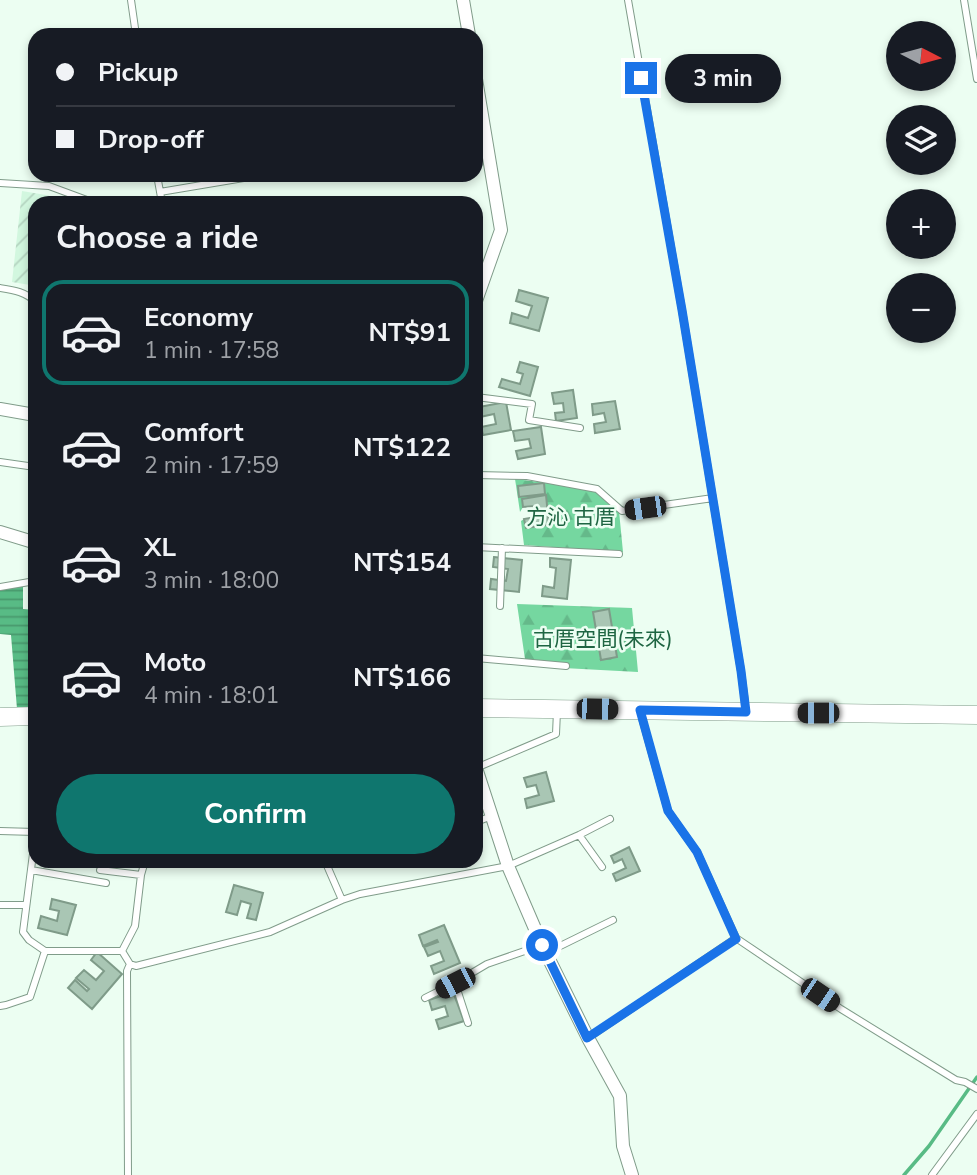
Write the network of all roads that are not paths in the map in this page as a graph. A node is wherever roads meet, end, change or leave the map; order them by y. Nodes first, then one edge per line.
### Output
1 (131, 0) edge
2 (463, 0) edge
3 (628, 0) edge
4 (964, 0) edge
5 (135, 28) edge
6 (468, 28) edge
7 (977, 79) edge
8 (483, 121) edge
9 (158, 182) edge
10 (219, 182) edge
11 (0, 183) edge
12 (160, 192) junction
13 (76, 196) edge
14 (161, 196) edge
15 (483, 265) edge
16 (0, 288) edge
17 (28, 296) edge
18 (483, 398) edge
19 (0, 409) edge
20 (28, 414) edge
21 (580, 428) dead end
22 (0, 462) edge
23 (28, 466) edge
24 (483, 475) edge
25 (713, 498) junction
26 (0, 532) edge
27 (28, 540) edge
28 (483, 547) edge
29 (502, 548) junction
30 (619, 554) dead end
31 (28, 582) edge
32 (0, 587) edge
33 (500, 606) dead end
34 (483, 659) edge
35 (566, 666) dead end
36 (483, 708) edge
37 (557, 708) junction
38 (640, 710) junction
39 (746, 712) junction
40 (977, 715) edge
41 (28, 716) edge
42 (0, 717) edge
43 (483, 765) edge
44 (483, 789) edge
45 (492, 816) junction
46 (483, 819) edge
47 (610, 819) dead end
48 (0, 831) edge
49 (28, 832) edge
50 (579, 835) junction
51 (508, 866) junction
52 (602, 867) dead end
53 (143, 868) edge
54 (328, 868) edge
55 (31, 870) joint
56 (100, 870) dead end
57 (141, 875) junction
58 (106, 883) dead end
59 (342, 900) junction
60 (0, 905) edge
61 (26, 905) junction
62 (613, 920) dead end
63 (736, 939) junction
64 (544, 949) junction
65 (45, 951) junction
66 (122, 951) junction
67 (130, 964) junction
68 (455, 983) junction
69 (425, 998) dead end
70 (0, 1006) edge
71 (468, 1023) dead end
72 (587, 1038) junction
73 (977, 1089) edge
74 (977, 1114) edge
75 (128, 1175) edge
76 (632, 1175) edge
77 (932, 1175) edge

1 - 5 lane
2 - 6 street
3 - 25 lane
4 - 7 lane
8 - 15 street
9 - 12 lane
10 - 12 lane
11 - 13 lane
12 - 14 lane
16 - 17 lane
18 - 21 lane
19 - 20 street
22 - 23 lane
24 - 25 lane
25 - 39 lane
26 - 27 street
28 - 29 lane
29 - 30 lane
29 - 33 lane
31 - 32 lane
34 - 35 lane
36 - 37 street
37 - 38 street
37 - 43 lane
38 - 39 street
38 - 63 lane
39 - 40 street
41 - 42 street
44 - 45 street
45 - 46 lane
45 - 51 street
47 - 50 lane
48 - 49 lane
50 - 51 lane
50 - 52 lane
51 - 59 lane
51 - 64 street
53 - 57 lane
54 - 59 lane
55 - 58 lane
55 - 61 lane
56 - 57 lane
57 - 66 lane
59 - 67 lane
60 - 61 lane
61 - 65 lane
62 - 64 lane
63 - 72 lane
63 - 73 lane
64 - 68 lane
64 - 72 street
65 - 66 lane
65 - 70 lane
66 - 67 lane
67 - 75 lane
68 - 69 lane
68 - 71 lane
72 - 76 street
74 - 77 lane

